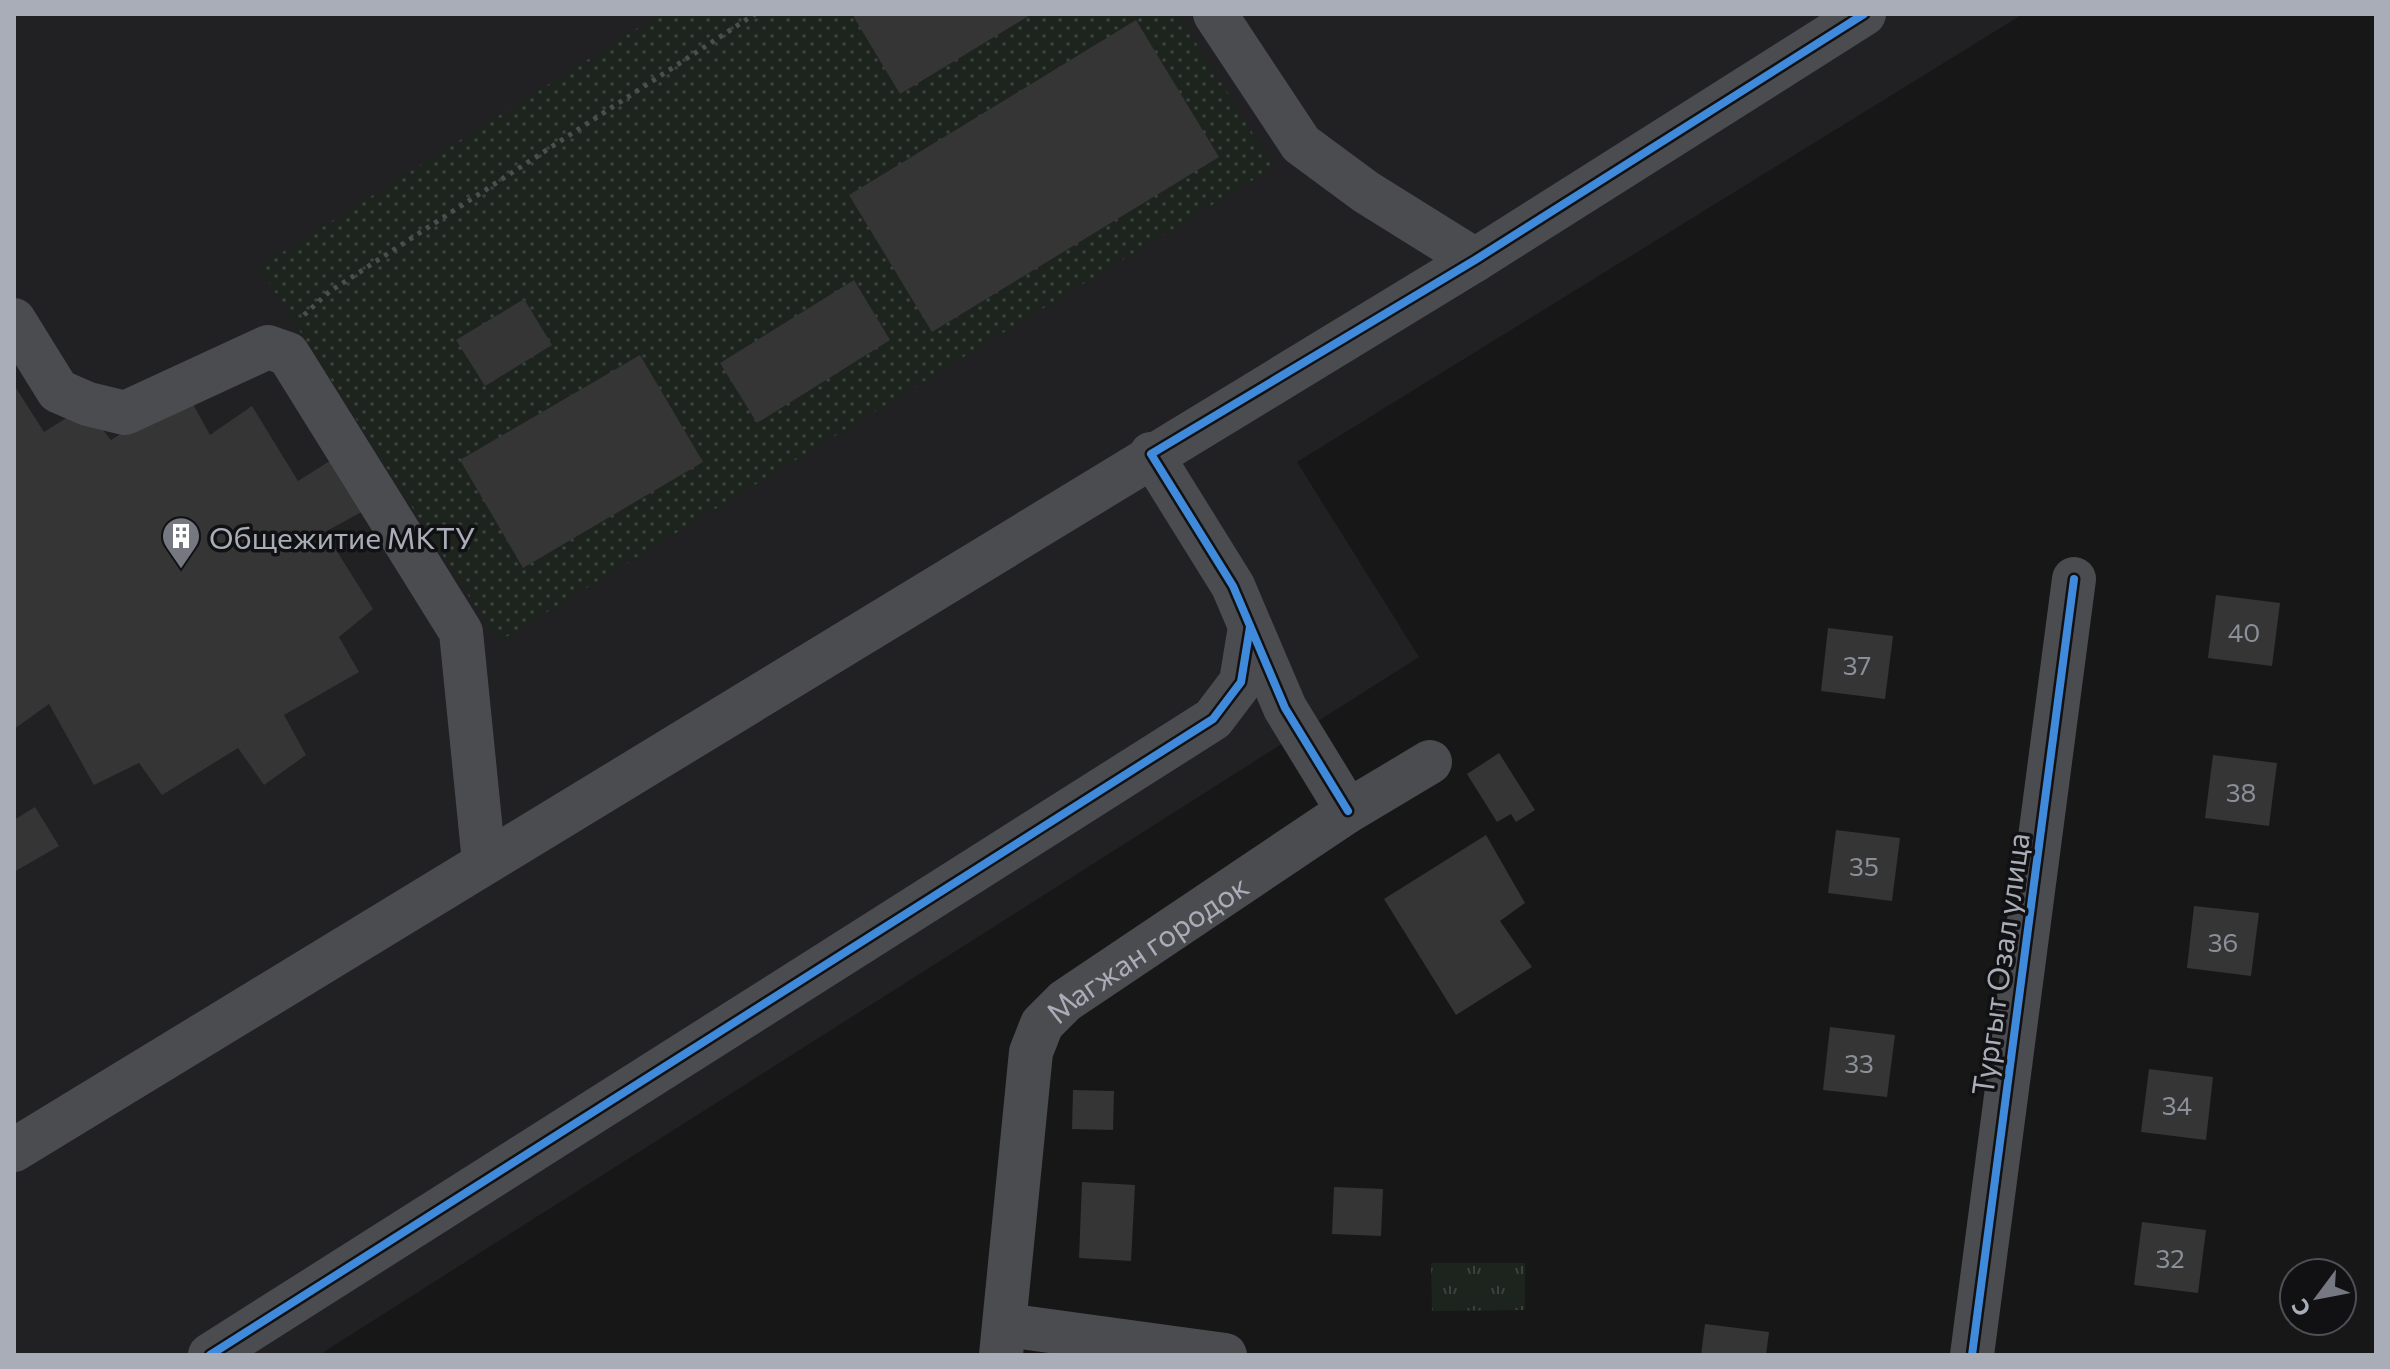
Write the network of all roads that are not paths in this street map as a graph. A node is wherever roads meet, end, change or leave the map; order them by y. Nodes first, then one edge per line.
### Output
1 (1215, 14) edge
2 (1864, 14) edge
3 (1475, 260) junction
4 (14, 320) edge
5 (1151, 454) junction
6 (2074, 579) dead end
7 (1250, 627) junction
8 (1430, 762) dead end
9 (1348, 811) junction
10 (484, 862) junction
11 (14, 1150) edge
12 (1003, 1340) edge
13 (210, 1355) edge
14 (1225, 1355) edge
15 (1972, 1355) edge

1 - 3 street
2 - 3 street
3 - 5 street
4 - 10 street
5 - 7 street
5 - 10 street
6 - 15 street, Тургыт Озал улица
7 - 9 street
7 - 13 street
8 - 9 street, Магжан городок
9 - 12 street, Магжан городок
10 - 11 street
12 - 14 street, Магжан городок

